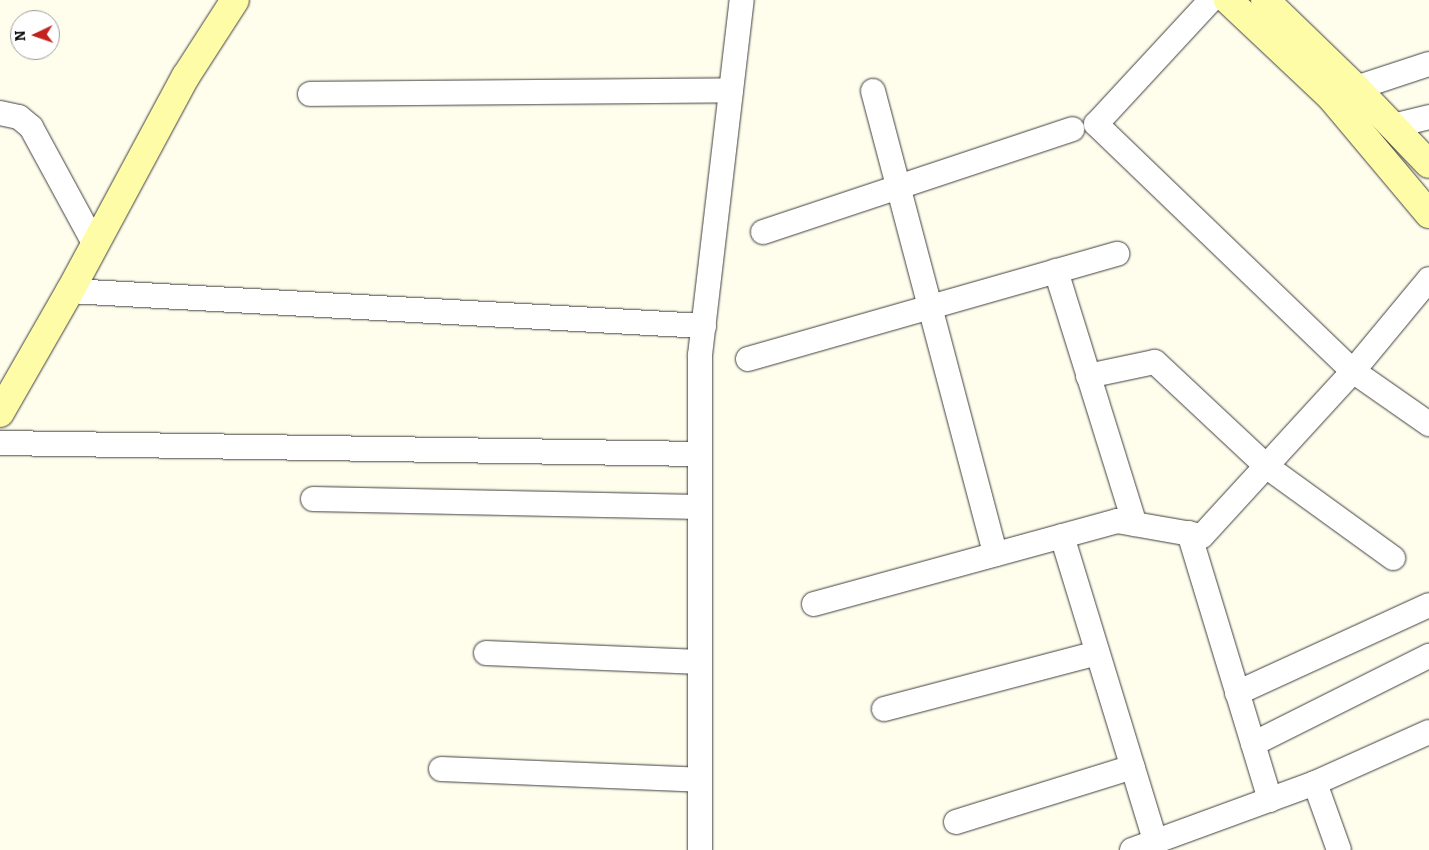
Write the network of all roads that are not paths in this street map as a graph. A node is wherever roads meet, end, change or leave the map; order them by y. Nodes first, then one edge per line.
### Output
1 (235, 0) edge
2 (742, 0) edge
3 (1211, 0) edge
4 (1228, 0) edge
5 (1265, 0) edge
6 (1429, 64) edge
7 (1356, 88) junction
8 (731, 90) junction
9 (873, 91) dead end
10 (310, 94) dead end
11 (0, 113) edge
12 (1429, 117) edge
13 (1393, 126) junction
14 (1072, 129) dead end
15 (1429, 164) edge
16 (898, 187) junction
17 (1429, 214) edge
18 (762, 232) dead end
19 (95, 245) junction
20 (1117, 254) dead end
21 (1056, 271) junction
22 (1429, 279) edge
23 (70, 291) junction
24 (929, 306) junction
25 (704, 326) junction
26 (748, 359) dead end
27 (1353, 371) junction
28 (1088, 376) junction
29 (0, 413) edge
30 (1429, 424) edge
31 (0, 443) edge
32 (700, 454) junction
33 (1266, 466) junction
34 (313, 499) dead end
35 (700, 507) junction
36 (1135, 524) junction
37 (1189, 533) junction
38 (1062, 536) junction
39 (995, 554) junction
40 (1393, 558) dead end
41 (814, 604) dead end
42 (1429, 605) edge
43 (486, 653) dead end
44 (1098, 653) junction
45 (1429, 656) edge
46 (700, 662) junction
47 (1237, 693) junction
48 (884, 709) dead end
49 (1429, 732) edge
50 (1253, 744) junction
51 (1133, 767) junction
52 (441, 769) dead end
53 (700, 780) junction
54 (1315, 783) junction
55 (1270, 800) junction
56 (956, 822) dead end
57 (1156, 842) junction
58 (1336, 849) edge
59 (700, 850) edge
60 (1132, 850) edge

1 - 19 street
2 - 8 street
3 - 27 street
4 - 17 street
5 - 7 street
6 - 7 street
7 - 13 street
8 - 10 street
8 - 25 street
9 - 16 street
11 - 19 street
12 - 13 street
13 - 15 street
14 - 16 street
16 - 18 street
16 - 24 street
19 - 23 street
20 - 21 street
21 - 24 street
21 - 28 street
22 - 27 street
23 - 25 street
23 - 29 street
24 - 26 street
24 - 39 street
25 - 32 street
27 - 30 street
27 - 33 street
28 - 33 street
28 - 36 street
31 - 32 street
32 - 35 street
33 - 37 street
33 - 40 street
34 - 35 street
35 - 46 street
36 - 37 street
36 - 38 street
37 - 47 street
38 - 39 street
38 - 44 street
39 - 41 street
42 - 47 street
43 - 46 street
44 - 48 street
44 - 51 street
45 - 50 street
46 - 53 street
47 - 50 street
49 - 54 street
50 - 55 street
51 - 56 street
51 - 57 street
52 - 53 street
53 - 59 street
54 - 55 street
54 - 58 street
55 - 57 street
57 - 60 street

